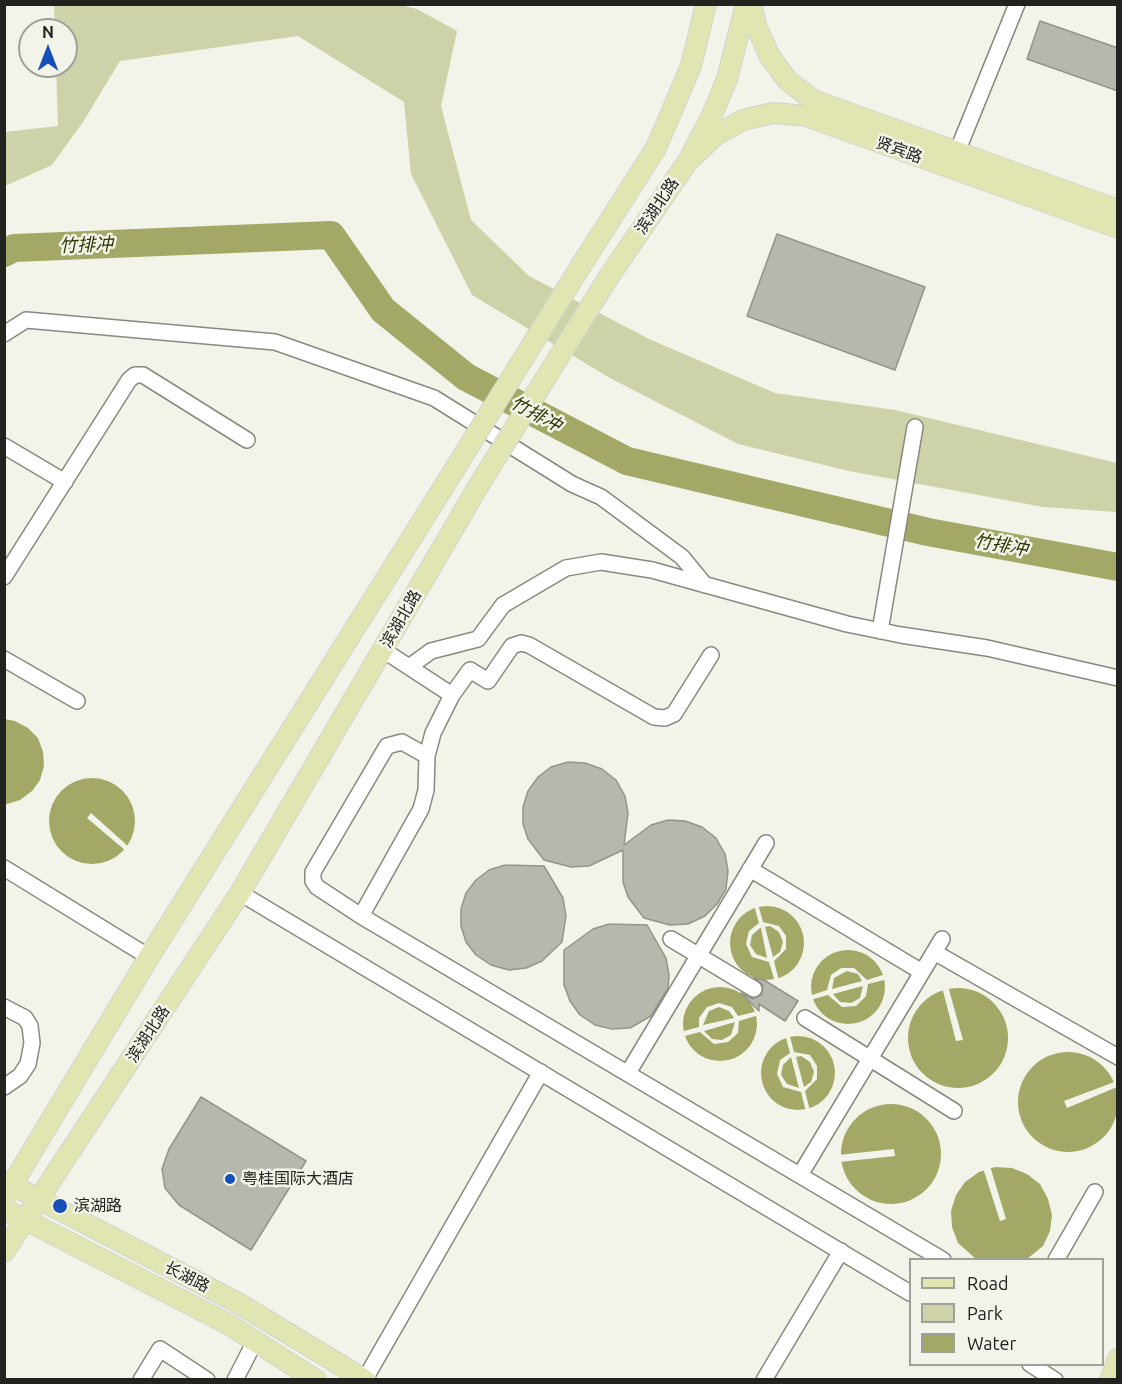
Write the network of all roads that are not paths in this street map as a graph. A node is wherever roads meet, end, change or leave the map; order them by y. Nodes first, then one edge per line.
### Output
1 (706, 4) edge
2 (746, 4) edge
3 (751, 4) edge
4 (1017, 4) edge
5 (957, 152) junction
6 (688, 161) junction
7 (1118, 210) edge
8 (1118, 228) edge
9 (4, 334) edge
10 (915, 427) dead end
11 (247, 440) dead end
12 (4, 446) edge
13 (65, 482) junction
14 (4, 577) edge
15 (705, 585) junction
16 (880, 631) junction
17 (383, 650) junction
18 (711, 655) dead end
19 (4, 659) edge
20 (409, 667) junction
21 (1118, 678) edge
22 (452, 695) junction
23 (77, 701) dead end
24 (427, 756) junction
25 (766, 843) dead end
26 (4, 868) edge
27 (750, 869) junction
28 (240, 893) junction
29 (361, 916) junction
30 (671, 939) dead end
31 (698, 955) junction
32 (149, 957) junction
33 (922, 972) junction
34 (754, 989) dead end
35 (4, 1007) edge
36 (805, 1018) dead end
37 (1118, 1057) edge
38 (870, 1059) junction
39 (541, 1072) junction
40 (628, 1073) junction
41 (4, 1087) edge
42 (954, 1111) dead end
43 (800, 1175) junction
44 (7, 1188) edge
45 (1095, 1192) dead end
46 (39, 1201) junction
47 (4, 1209) edge
48 (24, 1219) junction
49 (841, 1251) junction
50 (4, 1252) edge
51 (940, 1258) edge
52 (1057, 1258) edge
53 (909, 1292) edge
54 (255, 1341) junction
55 (1118, 1359) edge
56 (1032, 1366) edge
57 (191, 1376) edge
58 (365, 1379) edge
59 (141, 1380) edge
60 (207, 1380) edge
61 (235, 1380) edge
62 (316, 1380) edge
63 (764, 1380) edge
64 (1055, 1380) edge
65 (1110, 1380) edge

1 - 32 main road, 滨湖北路, bridge
2 - 6 main road, 滨湖北路
3 - 5 main road, 贤宾路
4 - 5 street
5 - 7 main road, 贤宾路
6 - 8 main road, 贤宾路
6 - 17 main road, 滨湖北路, bridge
9 - 15 street
10 - 16 street
11 - 13 street
12 - 13 street
13 - 14 street
15 - 16 street
15 - 20 street
16 - 21 street
17 - 20 street
17 - 28 main road, 滨湖北路
18 - 22 street
19 - 23 street
20 - 22 street
22 - 24 street
24 - 29 street
24 - 29 street
25 - 27 street
26 - 32 street
27 - 31 street
27 - 33 street
28 - 39 street
28 - 46 main road, 滨湖北路
29 - 40 street
30 - 31 street
31 - 34 street
31 - 40 street
32 - 44 main road, 滨湖北路
33 - 37 street
33 - 38 street
35 - 41 street
36 - 38 street
38 - 42 street
38 - 43 street
39 - 49 street
39 - 58 street
40 - 43 street
43 - 51 street
44 - 46 main road, 长湖路
45 - 52 street
46 - 48 main road, 滨湖北路
46 - 58 main road, 长湖路
47 - 48 main road, 长湖路
48 - 50 main road
48 - 54 main road, 长湖路
49 - 53 street
49 - 63 street
54 - 61 street
54 - 62 main road, 长湖路
55 - 65 main road
56 - 64 street
57 - 59 street
57 - 60 street

